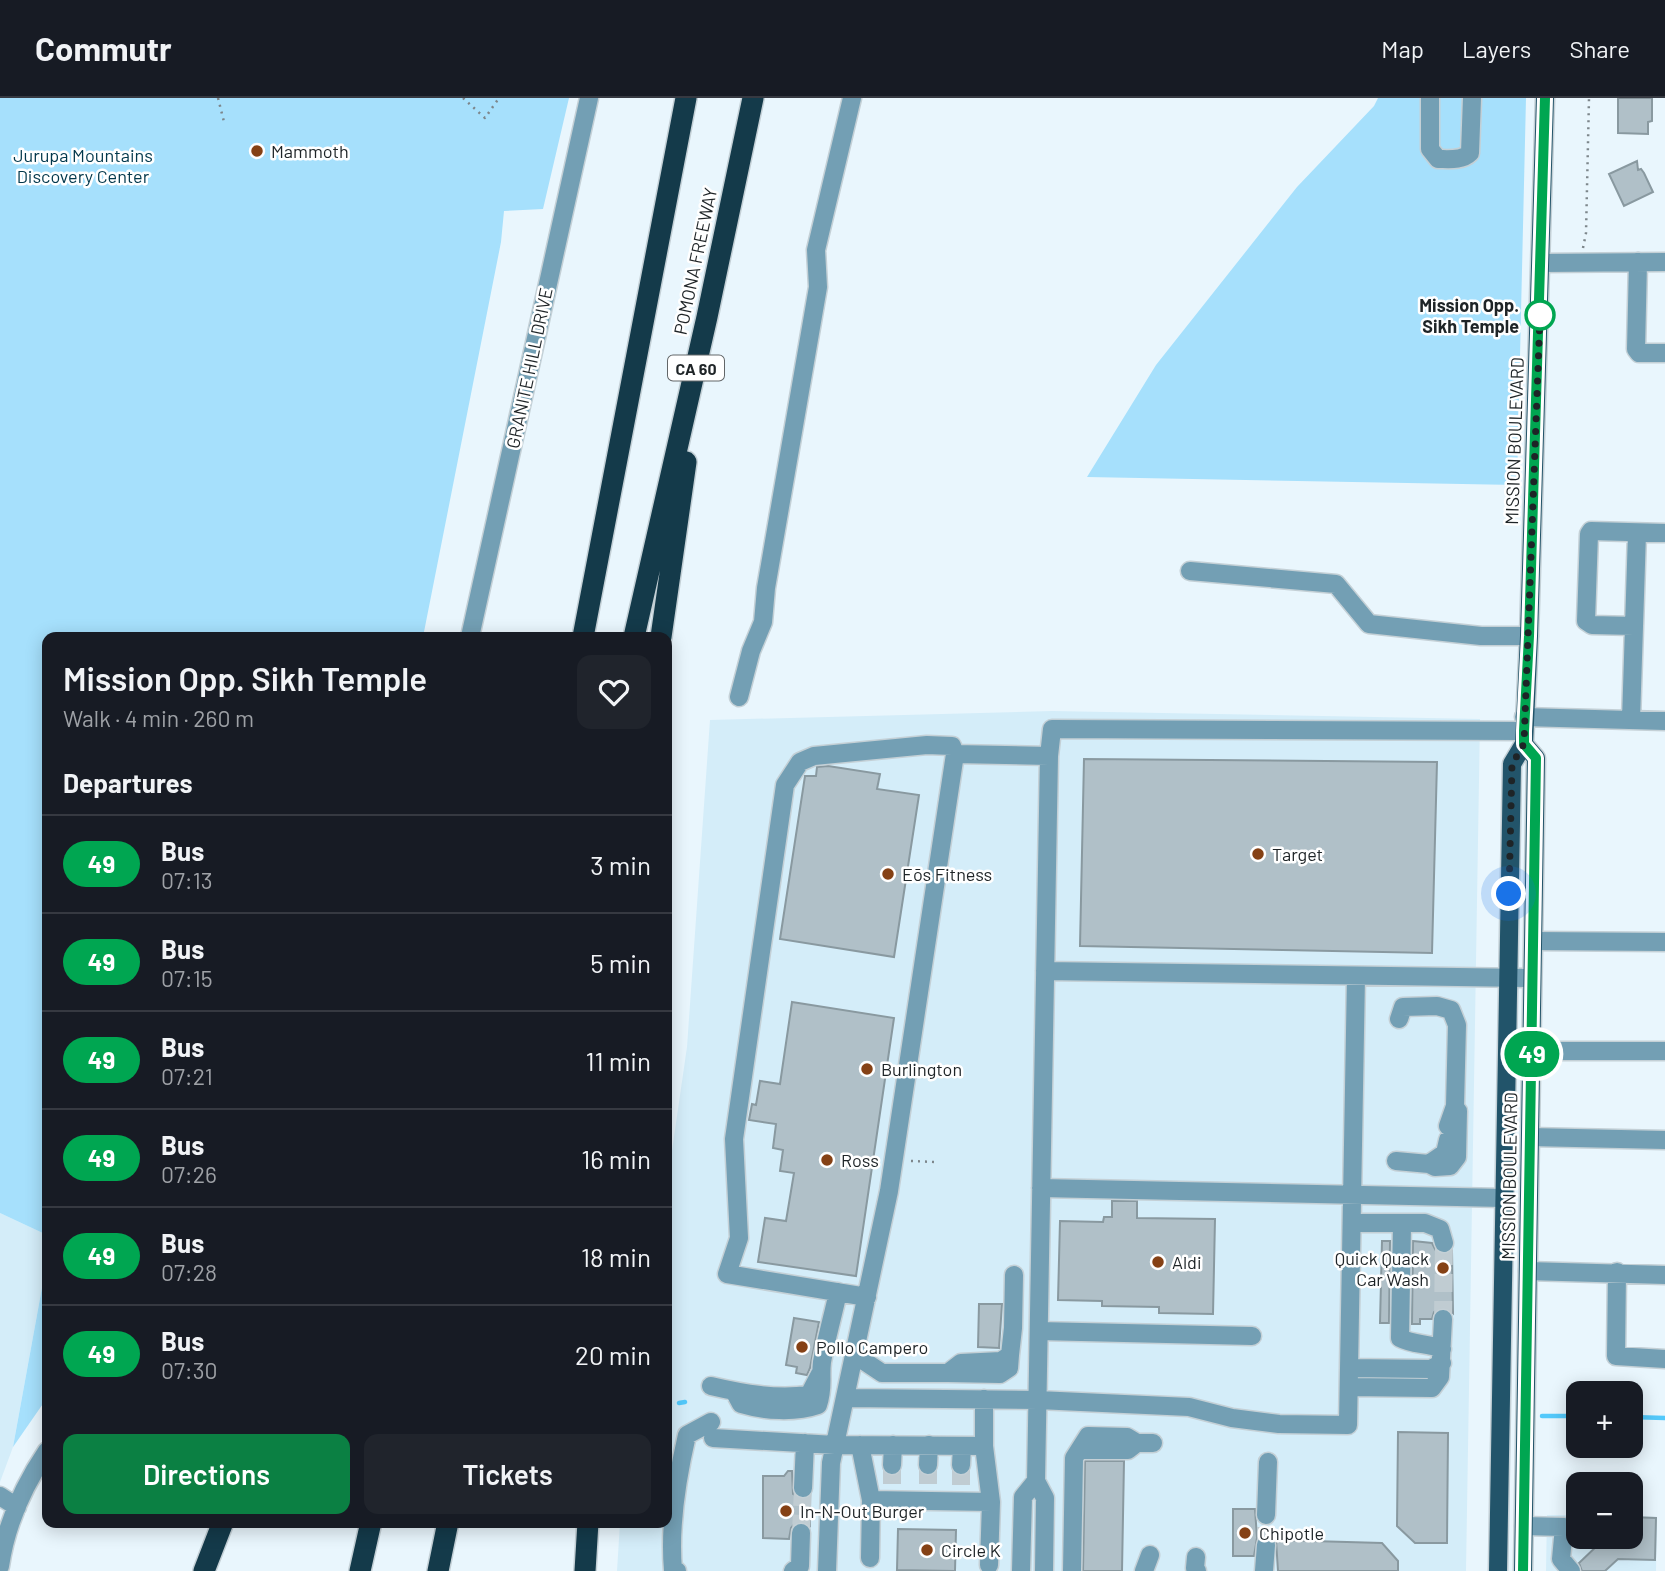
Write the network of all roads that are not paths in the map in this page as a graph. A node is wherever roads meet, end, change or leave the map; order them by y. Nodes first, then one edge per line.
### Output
1 (589, 98) edge
2 (687, 98) edge
3 (753, 98) edge
4 (852, 98) edge
5 (1430, 98) edge
6 (1472, 98) edge
7 (1545, 98) edge
8 (1665, 261) edge
9 (1638, 262) junction
10 (1541, 263) junction
11 (707, 317) junction
12 (1665, 354) edge
13 (1637, 533) junction
14 (1665, 533) edge
15 (1190, 571) dead end
16 (1634, 626) junction
17 (471, 632) edge
18 (584, 632) edge
19 (635, 632) edge
20 (662, 632) edge
21 (1529, 636) junction
22 (739, 697) dead end
23 (1631, 720) junction
24 (1665, 720) edge
25 (1524, 731) junction
26 (955, 754) junction
27 (1049, 756) junction
28 (1534, 941) junction
29 (1665, 942) edge
30 (1045, 971) junction
31 (1356, 976) junction
32 (1507, 978) junction
33 (1532, 978) junction
34 (1399, 1019) dead end
35 (1532, 1051) junction
36 (1665, 1051) edge
37 (1455, 1106) junction
38 (1530, 1137) junction
39 (1665, 1140) edge
40 (1396, 1161) dead end
41 (1429, 1164) junction
42 (1041, 1188) junction
43 (1353, 1195) junction
44 (1503, 1198) junction
45 (1353, 1223) junction
46 (1402, 1224) junction
47 (1444, 1243) dead end
48 (1528, 1270) junction
49 (1617, 1272) junction
50 (1014, 1275) dead end
51 (1665, 1275) edge
52 (838, 1293) junction
53 (867, 1297) junction
54 (1443, 1320) tunnel mouth
55 (1039, 1331) junction
56 (1252, 1336) dead end
57 (855, 1354) junction
58 (1442, 1356) junction
59 (1665, 1359) edge
60 (1349, 1378) junction
61 (711, 1386) dead end
62 (846, 1398) junction
63 (984, 1399) junction
64 (1038, 1399) junction
65 (806, 1443) junction
66 (1145, 1443) dead end
67 (835, 1444) junction
68 (860, 1445) junction
69 (893, 1445) junction
70 (929, 1446) junction
71 (962, 1446) junction
72 (984, 1446) junction
73 (42, 1458) edge
74 (1268, 1462) dead end
75 (892, 1465) tunnel mouth
76 (928, 1465) tunnel mouth
77 (961, 1465) tunnel mouth
78 (1036, 1481) junction
79 (803, 1488) tunnel mouth
80 (0, 1496) edge
81 (871, 1500) junction
82 (991, 1502) junction
83 (17, 1507) junction
84 (1266, 1515) tunnel mouth
85 (1524, 1526) junction
86 (221, 1528) edge
87 (370, 1528) edge
88 (447, 1528) edge
89 (588, 1528) edge
90 (801, 1533) tunnel mouth
91 (1265, 1545) tunnel mouth
92 (870, 1558) dead end
93 (361, 1563) edge
94 (440, 1564) edge
95 (989, 1565) dead end
96 (0, 1566) edge
97 (204, 1571) edge
98 (585, 1571) edge
99 (677, 1571) edge
100 (793, 1571) edge
101 (827, 1571) edge
102 (1021, 1571) edge
103 (1044, 1571) edge
104 (1072, 1571) edge
105 (1264, 1571) edge
106 (1498, 1571) edge
107 (1523, 1571) edge
108 (1571, 1571) edge

1 - 17 street, GRANITE HILL DRIVE
2 - 18 highway
3 - 11 highway, POMONA FREEWAY / CA 60
4 - 22 street
5 - 6 street
7 - 10 main road, MISSION BOULEVARD
8 - 9 street
9 - 10 street
9 - 12 street
10 - 21 main road, MISSION BOULEVARD
11 - 19 highway, POMONA FREEWAY / CA 60
11 - 20 highway
13 - 14 street
13 - 16 street
13 - 16 street
15 - 21 street
16 - 23 street
21 - 25 main road, MISSION BOULEVARD
23 - 24 street
23 - 25 street
25 - 27 street
25 - 28 main road, MISSION BOULEVARD
25 - 32 main road, MISSION BOULEVARD
26 - 27 street
26 - 52 street
26 - 53 street
27 - 30 street
28 - 29 street
28 - 33 main road, MISSION BOULEVARD
30 - 31 street
30 - 42 street
31 - 32 street
31 - 43 street
32 - 33 street
32 - 44 main road, MISSION BOULEVARD
33 - 35 main road, MISSION BOULEVARD
34 - 37 street
35 - 36 street
35 - 38 main road, MISSION BOULEVARD
37 - 41 street
37 - 41 street
38 - 39 street
38 - 48 main road, MISSION BOULEVARD
40 - 41 street
42 - 43 street
42 - 55 street
43 - 44 street
43 - 45 street
44 - 106 main road, MISSION BOULEVARD
45 - 46 street
45 - 60 street
46 - 47 street
46 - 58 street
48 - 49 street
48 - 85 main road, MISSION BOULEVARD
49 - 51 street
49 - 59 street
50 - 57 street
52 - 53 street
52 - 61 street
53 - 57 street
54 - 58 street
55 - 56 street
55 - 64 street
57 - 62 street
58 - 60 street
60 - 64 street
62 - 63 street
62 - 67 street
63 - 64 street
63 - 72 street
64 - 78 street
65 - 67 street
65 - 79 street
65 - 99 street
66 - 104 street
67 - 68 street
67 - 101 street
68 - 69 street
68 - 81 street
69 - 70 street
69 - 75 street
70 - 71 street
70 - 76 street
71 - 72 street
71 - 77 street
72 - 82 street
73 - 83 street
74 - 84 street
78 - 102 street
78 - 103 street
80 - 83 street
81 - 82 street
81 - 92 street
82 - 95 street
83 - 96 street
85 - 107 main road, MISSION BOULEVARD
85 - 108 street
86 - 97 highway
87 - 93 highway
88 - 94 highway
89 - 98 highway
90 - 100 street
91 - 105 street

